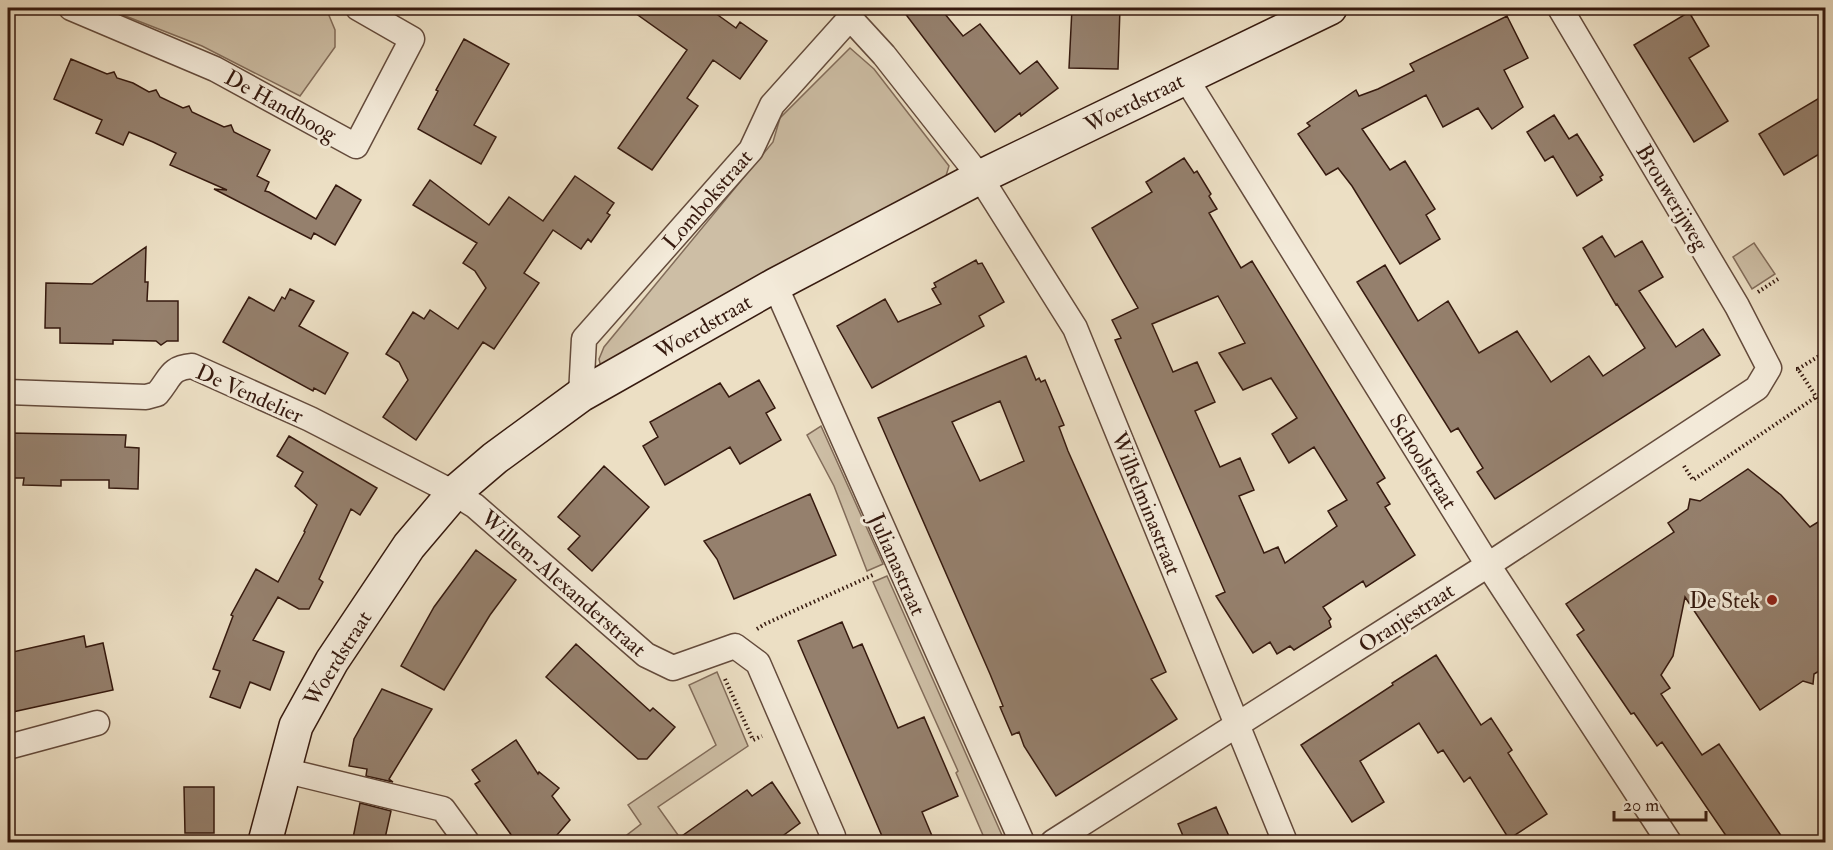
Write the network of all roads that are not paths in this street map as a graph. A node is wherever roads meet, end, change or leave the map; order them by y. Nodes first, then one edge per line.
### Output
1 (71, 8) edge
2 (358, 8) edge
3 (1330, 8) edge
4 (1560, 8) edge
5 (850, 13) edge
6 (1185, 76) junction
7 (980, 177) junction
8 (775, 285) junction
9 (1763, 378) joint
10 (8, 392) edge
11 (581, 395) junction
12 (454, 493) junction
13 (1488, 565) junction
14 (97, 723) dead end
15 (1238, 726) junction
16 (8, 747) edge
17 (283, 770) junction
18 (265, 843) edge
19 (467, 843) edge
20 (831, 843) edge
21 (1022, 843) edge
22 (1053, 843) edge
23 (1285, 843) edge
24 (1669, 843) edge

1 - 2 street, De Handboog
3 - 6 street, Woerdstraat
4 - 9 street, Brouwerijweg
5 - 7 street, Wilhelminastraat
5 - 11 street, Lombokstraat
6 - 7 street, Woerdstraat
6 - 13 street, Schoolstraat
7 - 8 street, Woerdstraat
7 - 15 street, Wilhelminastraat
8 - 11 street, Woerdstraat
8 - 21 street, Julianastraat
9 - 13 street, Oranjestraat
10 - 12 street, De Vendelier
11 - 12 street, Woerdstraat
12 - 17 street, Woerdstraat
12 - 20 street, Willem-Alexanderstraat
13 - 15 street, Oranjestraat
13 - 24 street, Schoolstraat
14 - 16 street
15 - 22 street, Oranjestraat
15 - 23 street, Wilhelminastraat
17 - 18 street, Woerdstraat
17 - 19 street

